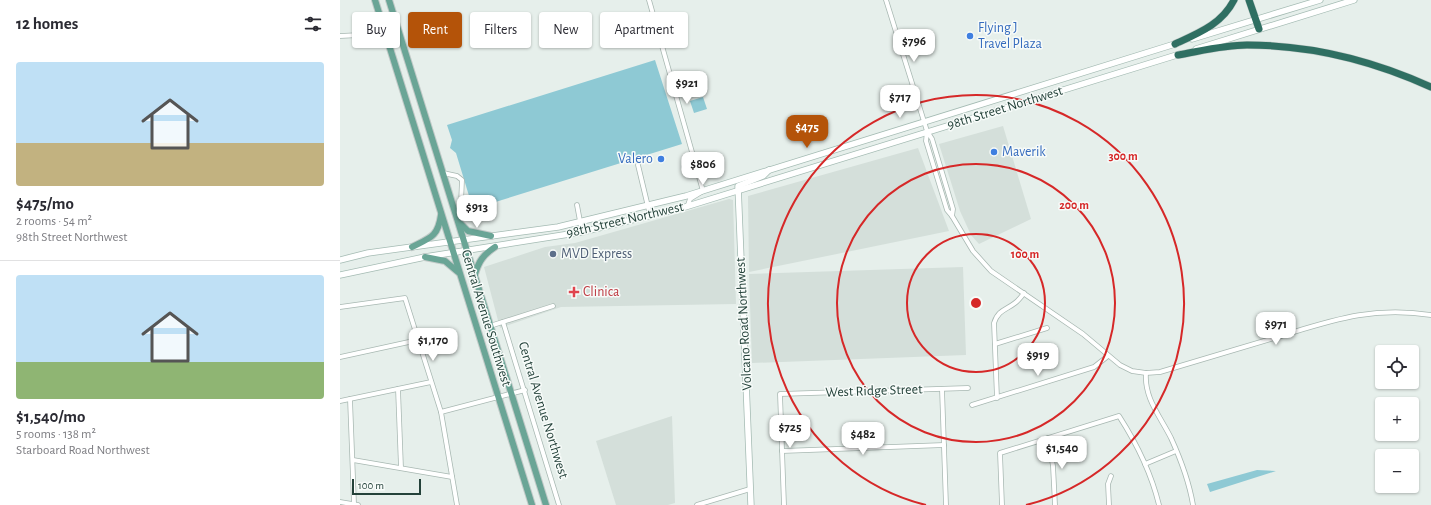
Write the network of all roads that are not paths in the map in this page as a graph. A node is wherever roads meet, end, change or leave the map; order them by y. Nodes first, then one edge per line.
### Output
1 (374, 0) edge
2 (389, 0) edge
3 (649, 0) edge
4 (886, 0) edge
5 (1234, 0) edge
6 (1248, 0) edge
7 (1320, 0) edge
8 (1354, 0) edge
9 (378, 12) edge
10 (393, 12) edge
11 (1255, 21) junction
12 (1259, 29) junction
13 (352, 35) edge
14 (340, 36) edge
15 (400, 36) edge
16 (1175, 44) junction
17 (389, 48) edge
18 (1178, 55) junction
19 (1431, 88) edge
20 (924, 121) junction
21 (927, 131) junction
22 (695, 164) junction
23 (638, 165) dead end
24 (684, 167) dead end
25 (770, 169) junction
26 (443, 173) junction
27 (722, 185) junction
28 (738, 190) junction
29 (703, 191) junction
30 (690, 199) junction
31 (577, 205) dead end
32 (648, 206) junction
33 (688, 206) junction
34 (441, 212) junction
35 (650, 215) junction
36 (487, 218) dead end
37 (458, 220) junction
38 (581, 222) junction
39 (582, 232) junction
40 (491, 236) junction
41 (464, 240) junction
42 (450, 242) junction
43 (412, 247) junction
44 (495, 247) junction
45 (467, 251) junction
46 (454, 253) junction
47 (425, 257) junction
48 (340, 260) edge
49 (340, 275) edge
50 (460, 275) junction
51 (475, 276) junction
52 (1024, 293) junction
53 (553, 306) dead end
54 (340, 307) edge
55 (1431, 315) edge
56 (503, 322) junction
57 (490, 326) junction
58 (1048, 328) dead end
59 (418, 340) junction
60 (995, 344) junction
61 (1108, 356) junction
62 (340, 357) edge
63 (1146, 373) junction
64 (431, 382) junction
65 (968, 388) dead end
66 (398, 389) junction
67 (942, 389) junction
68 (525, 390) junction
69 (512, 394) junction
70 (499, 397) junction
71 (997, 398) junction
72 (350, 399) junction
73 (340, 401) edge
74 (972, 406) dead end
75 (441, 412) junction
76 (1048, 438) junction
77 (944, 445) junction
78 (1176, 450) junction
79 (782, 451) junction
80 (353, 460) junction
81 (1146, 464) junction
82 (402, 468) junction
83 (1111, 476) dead end
84 (452, 477) junction
85 (750, 489) junction
86 (340, 502) edge
87 (356, 505) edge
88 (457, 505) edge
89 (532, 505) edge
90 (546, 505) edge
91 (560, 505) edge
92 (697, 505) edge
93 (751, 505) edge
94 (784, 505) edge
95 (946, 505) edge
96 (1002, 505) edge
97 (1055, 505) edge
98 (1109, 505) edge
99 (1159, 505) edge
100 (1193, 505) edge

1 - 9 main road, Central Avenue Southwest
2 - 10 main road, Central Avenue Northwest
3 - 22 street
4 - 20 street
5 - 16 highway
6 - 11 highway
7 - 11 main road, 98th Street Northwest
8 - 12 main road, 98th Street Northwest
11 - 12 highway
11 - 16 main road, 98th Street Northwest
12 - 18 main road, 98th Street Northwest
13 - 14 street
15 - 26 main road, Central Avenue Northwest
16 - 20 main road, 98th Street Northwest
17 - 34 main road, Central Avenue Southwest
18 - 19 highway
18 - 21 main road, 98th Street Northwest
20 - 21 street
20 - 25 main road, 98th Street Northwest
21 - 28 main road, 98th Street Northwest
21 - 52 street
22 - 24 street
22 - 29 street
23 - 32 street
25 - 27 main road, 98th Street Northwest
25 - 28 main road
26 - 36 street
26 - 37 main road, Central Avenue Northwest
27 - 29 main road, 98th Street Northwest
27 - 30 main road
28 - 33 main road, 98th Street Northwest
28 - 85 main road, Volcano Road Northwest
29 - 30 street
29 - 32 main road, 98th Street Northwest
30 - 33 street
31 - 38 street
32 - 35 street
32 - 38 main road, 98th Street Northwest
33 - 35 main road, 98th Street Northwest
34 - 42 main road, Central Avenue Southwest
34 - 43 main road
35 - 39 main road, 98th Street Northwest
37 - 40 main road
37 - 41 main road, Central Avenue Northwest
38 - 39 street
38 - 40 main road, 98th Street Northwest
39 - 44 main road, 98th Street Northwest
40 - 41 main road, 98th Street Northwest
41 - 42 main road, 98th Street Northwest
41 - 45 main road, Central Avenue Northwest
42 - 43 main road, 98th Street Northwest
42 - 46 main road, Central Avenue Southwest
43 - 48 main road, 98th Street Northwest
44 - 45 main road, 98th Street Northwest
44 - 51 main road
45 - 46 main road, 98th Street Northwest
45 - 51 main road, Central Avenue Northwest
46 - 47 main road, 98th Street Northwest
46 - 50 main road, Central Avenue Southwest
47 - 49 main road, 98th Street Northwest
47 - 50 main road
50 - 70 main road, Central Avenue Southwest
51 - 57 main road, Central Avenue Northwest
52 - 60 street
52 - 61 street
53 - 56 street
54 - 59 street
55 - 63 street
56 - 57 street
56 - 68 street, Central Avenue Northwest
57 - 69 main road, Central Avenue Northwest
58 - 60 street
59 - 62 street
59 - 64 street
60 - 71 street
61 - 63 street
61 - 71 street
63 - 78 street
64 - 66 street
64 - 75 street
65 - 67 street, West Ridge Street
66 - 72 street
66 - 82 street
67 - 77 street
67 - 79 street, West Ridge Street
68 - 69 street
68 - 91 street, Central Avenue Northwest
69 - 70 street
69 - 90 main road, Central Avenue Northwest
70 - 75 street
70 - 89 main road, Central Avenue Southwest
71 - 74 street
72 - 73 street
72 - 80 street
75 - 84 street
76 - 81 street
76 - 96 street
76 - 97 street
77 - 79 street
77 - 95 street
78 - 81 street
78 - 100 street
79 - 94 street
80 - 82 street
80 - 87 street
81 - 99 street
82 - 84 street
83 - 98 street
84 - 88 street
85 - 92 street
85 - 93 main road, Volcano Road Northwest
86 - 87 street

